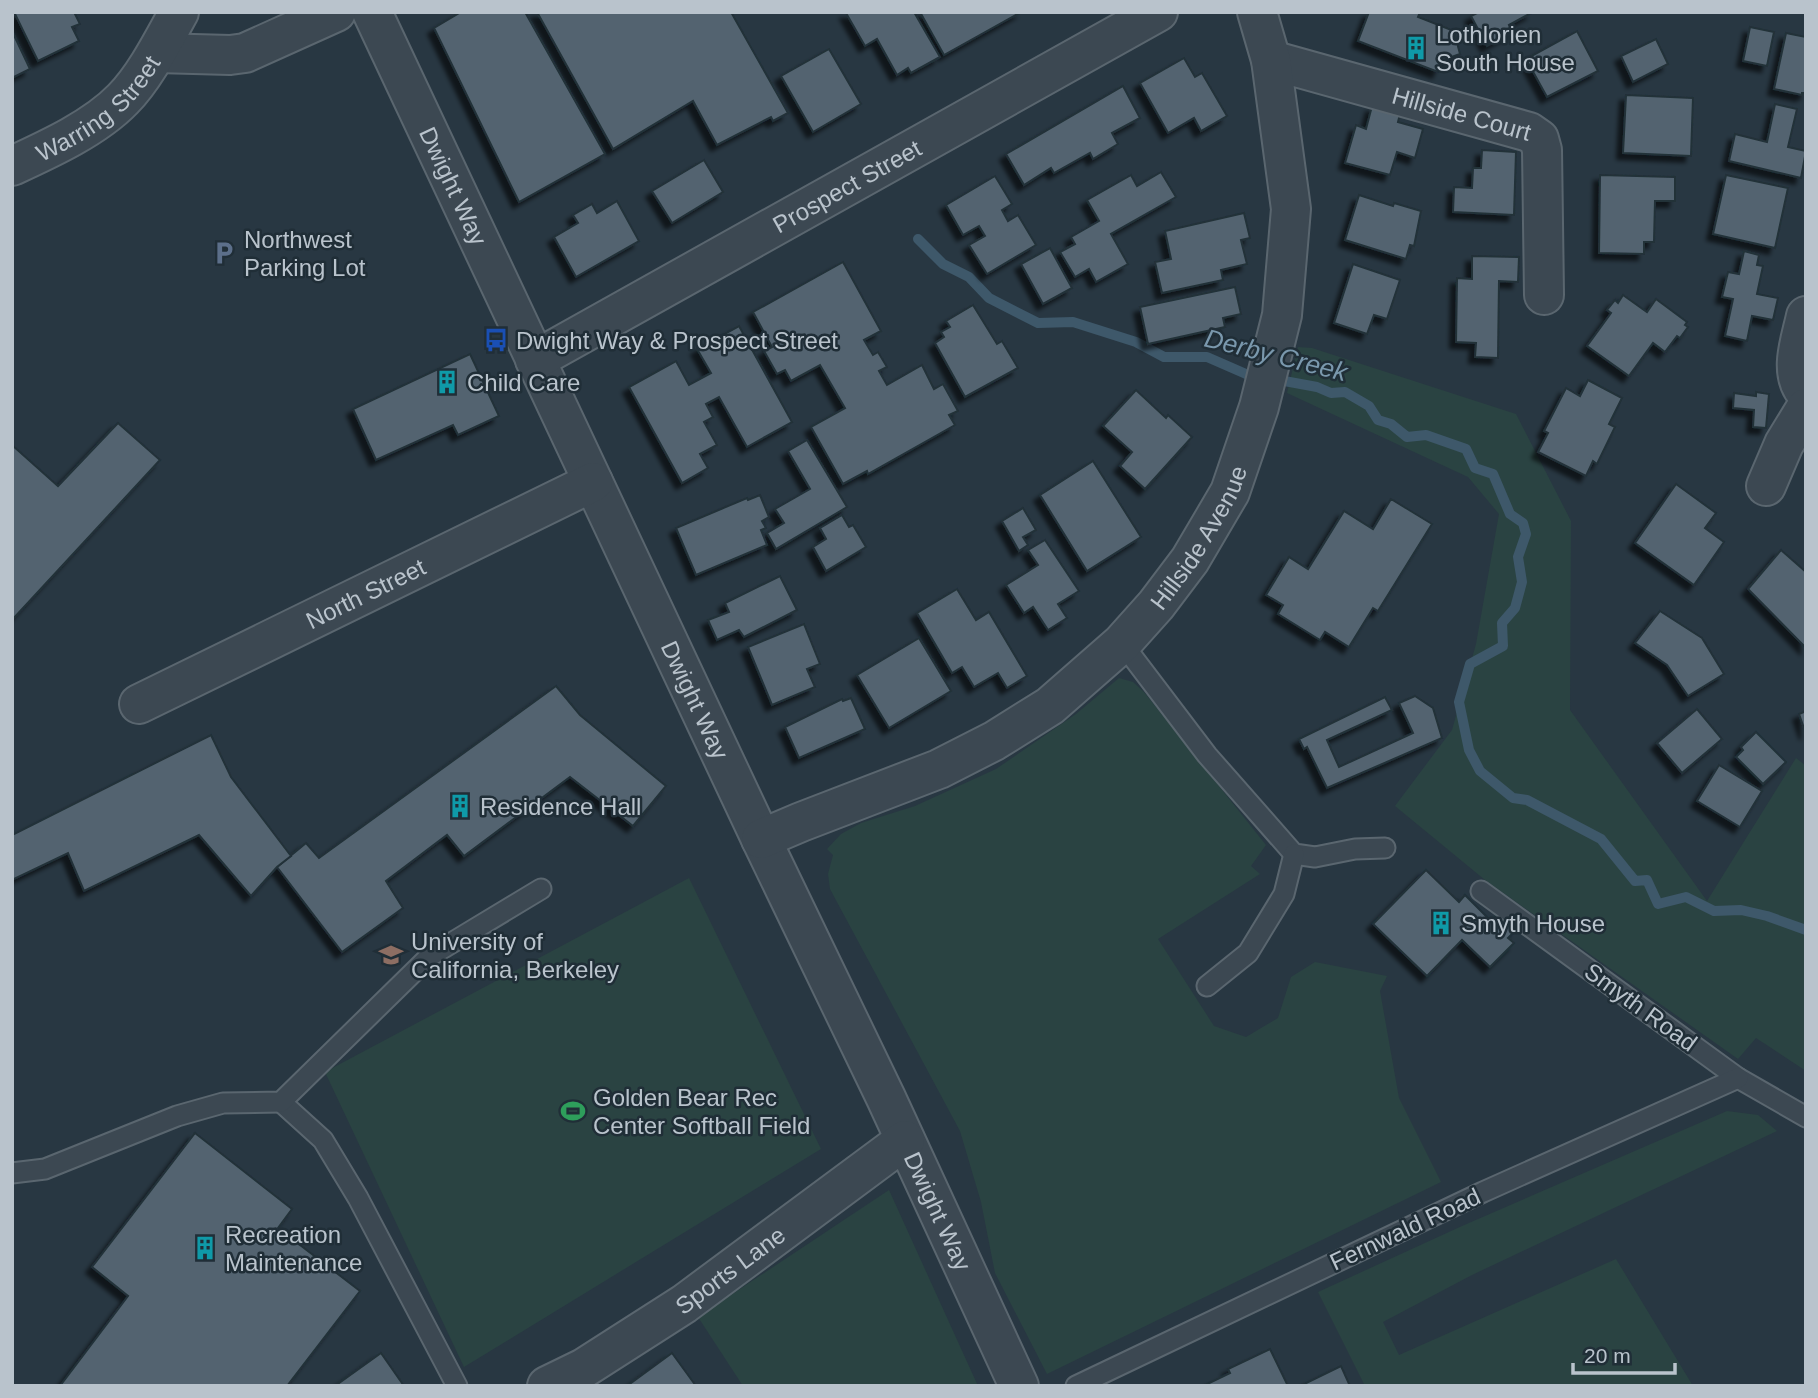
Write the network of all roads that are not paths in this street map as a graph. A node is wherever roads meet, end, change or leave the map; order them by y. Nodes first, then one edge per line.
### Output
1 (179, 12) edge
2 (336, 12) edge
3 (372, 12) edge
4 (1158, 12) edge
5 (1257, 12) edge
6 (157, 53) junction
7 (1271, 60) junction
8 (12, 166) edge
9 (1544, 295) dead end
10 (1806, 316) edge
11 (536, 360) junction
12 (1806, 393) edge
13 (1806, 408) edge
14 (593, 482) junction
15 (1766, 486) dead end
16 (1122, 643) junction
17 (139, 704) dead end
18 (761, 839) junction
19 (1385, 848) dead end
20 (1294, 853) junction
21 (541, 889) dead end
22 (1481, 891) dead end
23 (1207, 986) dead end
24 (1738, 1078) junction
25 (281, 1102) junction
26 (1806, 1117) edge
27 (905, 1140) junction
28 (12, 1172) edge
29 (457, 1386) edge
30 (547, 1386) edge
31 (1019, 1386) edge
32 (1076, 1386) edge

1 - 6 street
2 - 6 street, Warring Street
3 - 11 street, Dwight Way
4 - 11 street, Prospect Street
5 - 7 street, Hillside Avenue
6 - 8 street, Warring Street
7 - 9 street, Hillside Court
7 - 16 street, Hillside Avenue
10 - 12 street
11 - 14 street, Dwight Way
13 - 15 street
14 - 17 street, North Street
14 - 18 street, Dwight Way
16 - 18 street, Hillside Avenue
16 - 20 lane
18 - 27 street, Dwight Way
19 - 20 lane
20 - 23 lane
21 - 25 lane
22 - 24 lane, Smyth Road
24 - 26 lane, Smyth Road
24 - 32 lane, Fernwald Road
25 - 28 lane
25 - 29 lane
27 - 30 street, Sports Lane
27 - 31 street, Dwight Way

